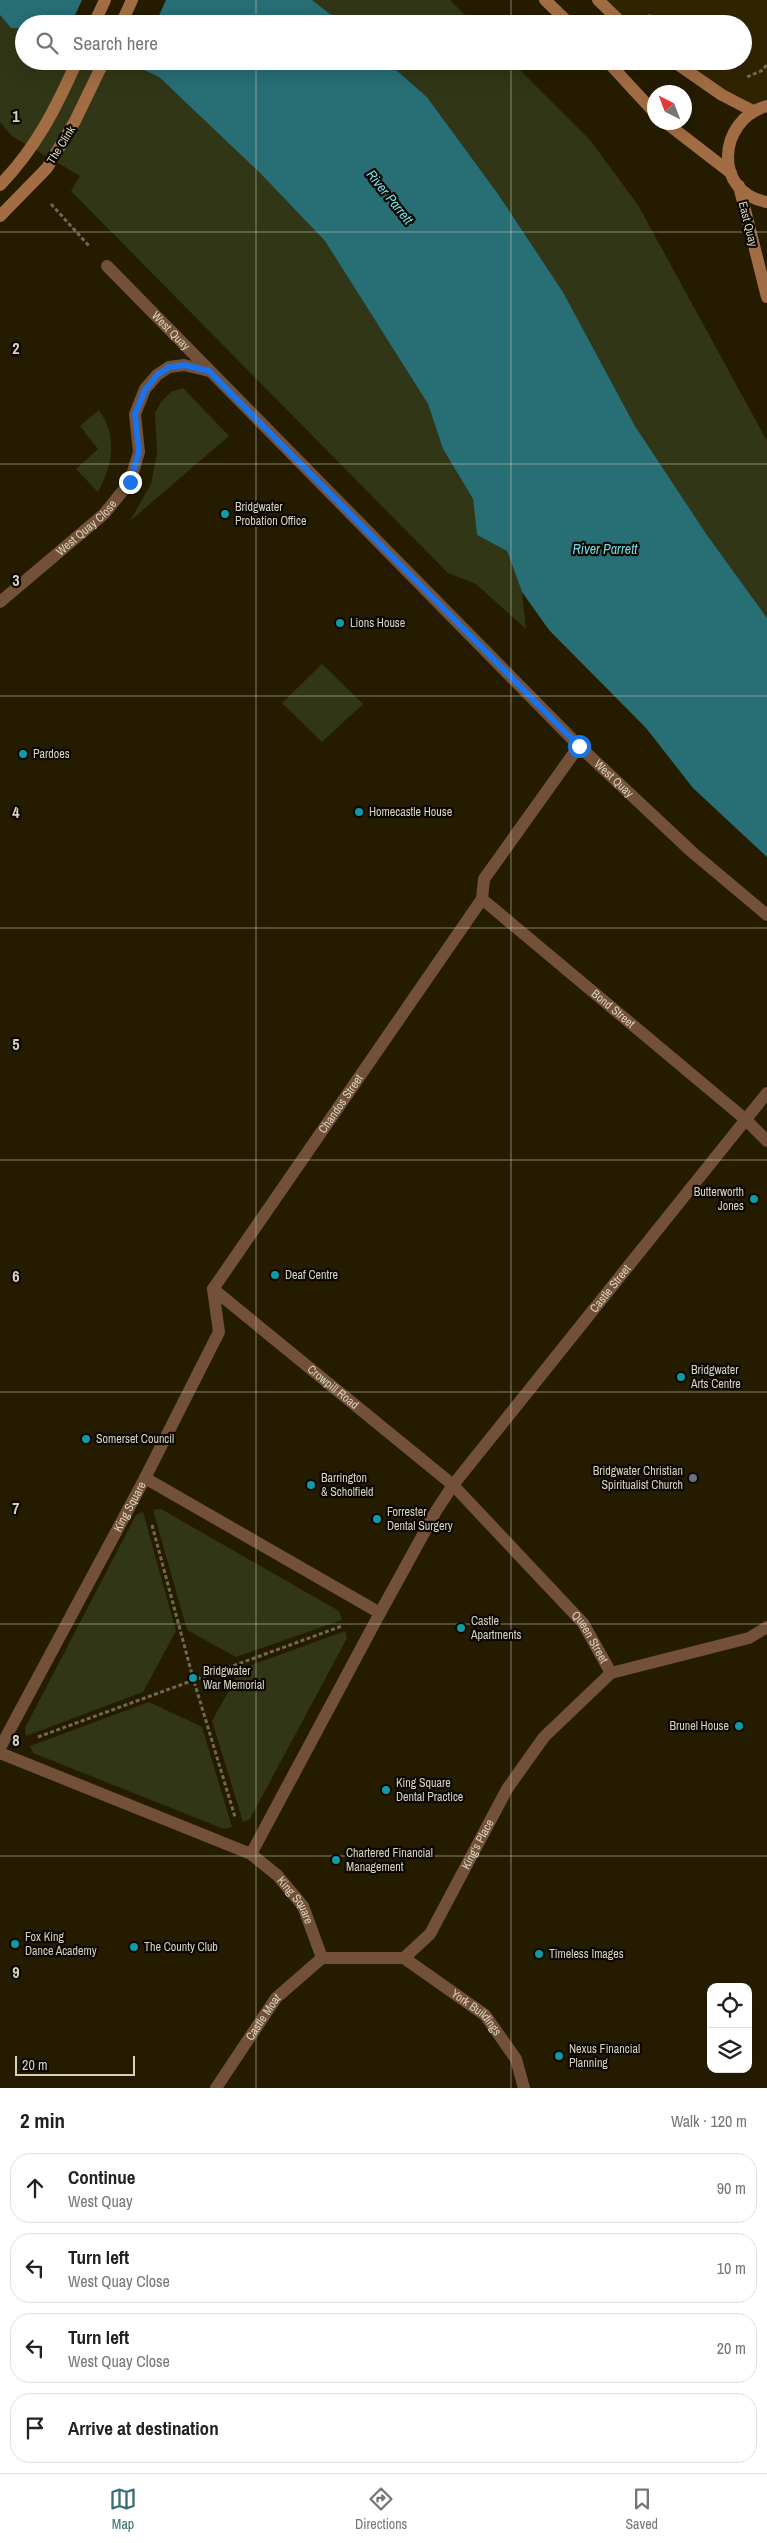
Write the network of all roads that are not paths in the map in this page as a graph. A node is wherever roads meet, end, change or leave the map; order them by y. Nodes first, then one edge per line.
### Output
1 (104, 0) edge
2 (132, 0) edge
3 (545, 0) edge
4 (598, 0) edge
5 (98, 15) edge
6 (125, 15) edge
7 (561, 15) edge
8 (614, 15) edge
9 (73, 70) edge
10 (100, 70) edge
11 (615, 70) edge
12 (686, 70) edge
13 (647, 104) edge
14 (767, 106) edge
15 (753, 111) junction
16 (675, 130) edge
17 (731, 173) junction
18 (0, 185) edge
19 (739, 186) junction
20 (767, 202) edge
21 (0, 216) edge
22 (107, 266) road end
23 (766, 290) edge
24 (209, 371) junction
25 (0, 602) edge
26 (579, 746) junction
27 (482, 899) junction
28 (767, 914) edge
29 (767, 1094) edge
30 (745, 1119) junction
31 (767, 1141) edge
32 (213, 1289) junction
33 (144, 1478) junction
34 (453, 1485) junction
35 (380, 1613) junction
36 (767, 1627) edge
37 (611, 1673) junction
38 (0, 1748) edge
39 (0, 1753) edge
40 (251, 1854) junction
41 (322, 1958) junction
42 (404, 1958) junction
43 (216, 2088) edge
44 (524, 2088) edge

1 - 5 street
2 - 6 street
3 - 7 street
4 - 8 street
9 - 18 street, The Clink
10 - 21 street, The Clink
11 - 13 street
12 - 15 street
14 - 15 street
15 - 17 street
16 - 17 street
17 - 19 street
19 - 20 street
19 - 23 street, East Quay
22 - 24 street, West Quay
24 - 25 street, West Quay Close
24 - 26 street, West Quay
26 - 27 street, Chandos Street
26 - 28 street, West Quay
27 - 30 street, Bond Street
27 - 32 street, Chandos Street
29 - 30 street, Castle Street
30 - 31 street
30 - 34 street, Castle Street
32 - 33 street
32 - 34 street, Crowpill Road
33 - 35 street, King Square
33 - 38 street, King Square
34 - 35 street
34 - 37 street, Queen Street
35 - 40 street
36 - 37 street, Queen Street
37 - 42 street, King's Place
39 - 40 street, King Square
40 - 41 street, King Square
41 - 42 street
41 - 43 street, Castle Moat
42 - 44 street, York Buildings

